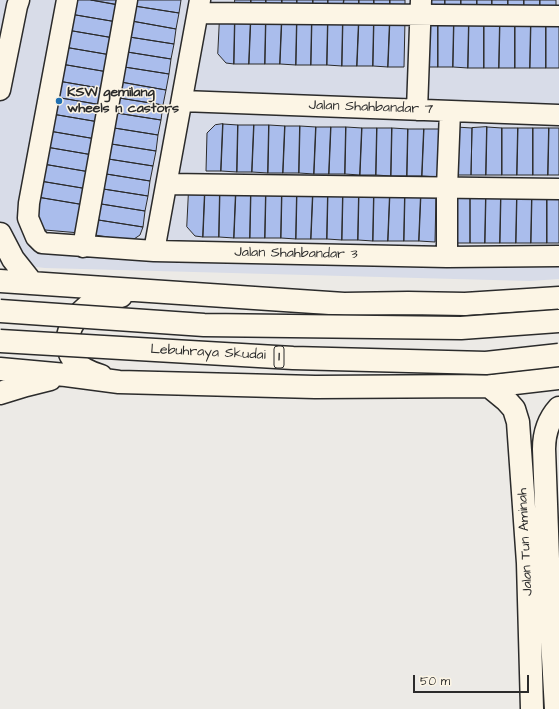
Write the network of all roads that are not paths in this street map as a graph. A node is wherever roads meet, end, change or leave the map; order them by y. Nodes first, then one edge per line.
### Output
1 (19, 0) edge
2 (67, 0) edge
3 (127, 0) edge
4 (199, 6) edge
5 (421, 7) edge
6 (559, 16) edge
7 (0, 90) edge
8 (182, 101) junction
9 (417, 110) junction
10 (450, 111) junction
11 (559, 115) edge
12 (167, 184) junction
13 (447, 188) junction
14 (559, 189) edge
15 (0, 234) edge
16 (83, 247) junction
17 (154, 251) junction
18 (559, 256) edge
19 (447, 257) junction
20 (0, 281) edge
21 (32, 283) junction
22 (149, 292) junction
23 (559, 298) edge
24 (0, 310) edge
25 (559, 321) edge
26 (0, 341) edge
27 (559, 355) edge
28 (0, 369) edge
29 (66, 376) junction
30 (559, 378) edge
31 (119, 382) junction
32 (489, 386) junction
33 (0, 393) edge
34 (559, 404) edge
35 (559, 408) edge
36 (559, 427) edge
37 (544, 442) junction
38 (528, 563) junction
39 (532, 709) edge
40 (556, 709) edge

1 - 7 street
2 - 16 street, Jalan Shahbandar 3
3 - 16 street
4 - 5 street
4 - 8 street
5 - 6 street
5 - 9 street
8 - 9 street, Jalan Shahbandar 7
8 - 12 street
9 - 10 street, Jalan Shahbandar 7
10 - 11 street, Jalan Shahbandar 7
10 - 13 street
12 - 13 street
12 - 17 street
13 - 14 street
13 - 19 street
15 - 21 main road
16 - 17 street, Jalan Shahbandar 3
17 - 19 street, Jalan Shahbandar 3
18 - 19 street, Jalan Shahbandar 3
20 - 21 main road
21 - 22 main road
22 - 23 main road
22 - 31 main road
24 - 25 main road, Lebuhraya Skudai / 1, bridge
26 - 27 main road, Lebuhraya Skudai / 1, bridge
28 - 29 main road
29 - 31 main road
29 - 33 main road
30 - 32 main road
31 - 32 main road
32 - 38 main road, Jalan Tun Aminah
34 - 38 main road
35 - 37 main road, Jalan Tun Aminah
36 - 37 street
37 - 40 main road, Jalan Tun Aminah
38 - 39 main road, Jalan Tun Aminah

